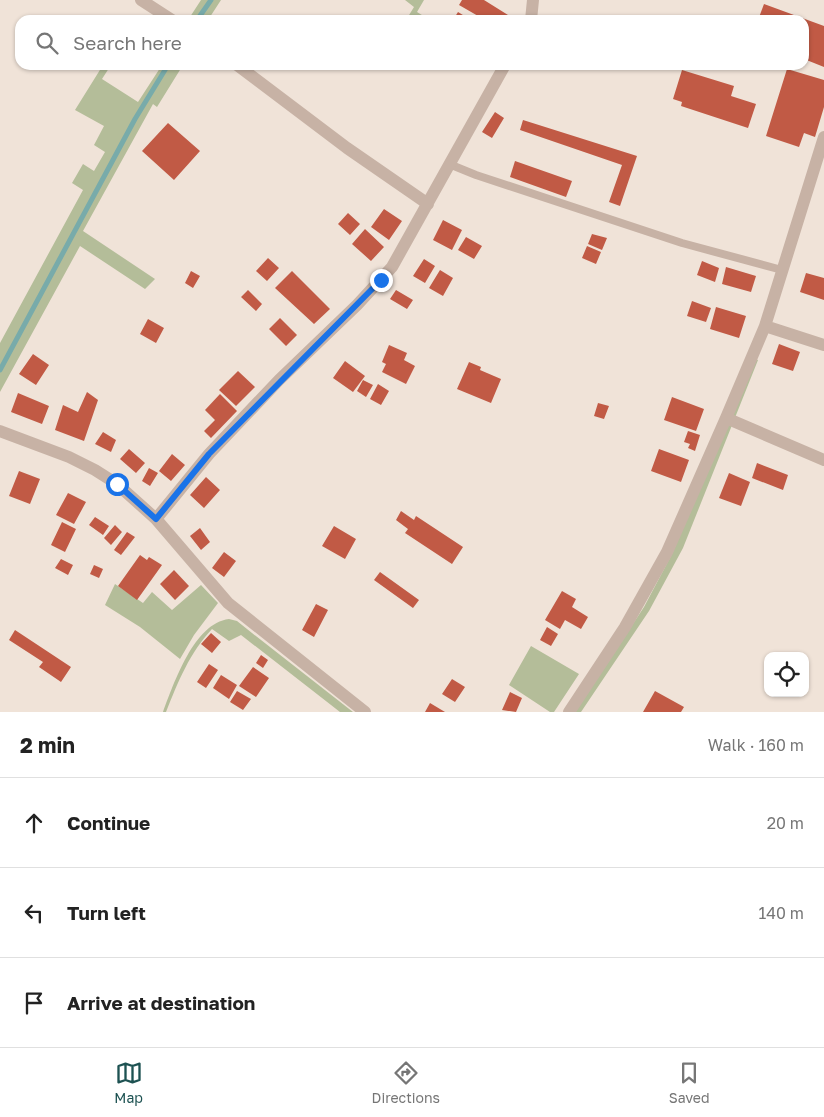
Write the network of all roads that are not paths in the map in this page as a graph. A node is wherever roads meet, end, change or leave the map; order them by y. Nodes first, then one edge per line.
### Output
1 (141, 0) edge
2 (533, 0) edge
3 (164, 15) edge
4 (532, 15) edge
5 (244, 70) edge
6 (503, 70) edge
7 (824, 136) edge
8 (450, 164) junction
9 (428, 204) junction
10 (782, 270) junction
11 (765, 326) junction
12 (824, 345) edge
13 (726, 418) junction
14 (0, 431) edge
15 (824, 460) edge
16 (156, 519) junction
17 (365, 712) edge
18 (569, 712) edge

1 - 3 street
2 - 4 street
5 - 9 street
6 - 8 street
7 - 10 street
8 - 9 street
8 - 10 lane
9 - 16 street
10 - 11 street
11 - 12 street
11 - 13 street
13 - 15 street
13 - 18 street
14 - 16 street
16 - 17 street

